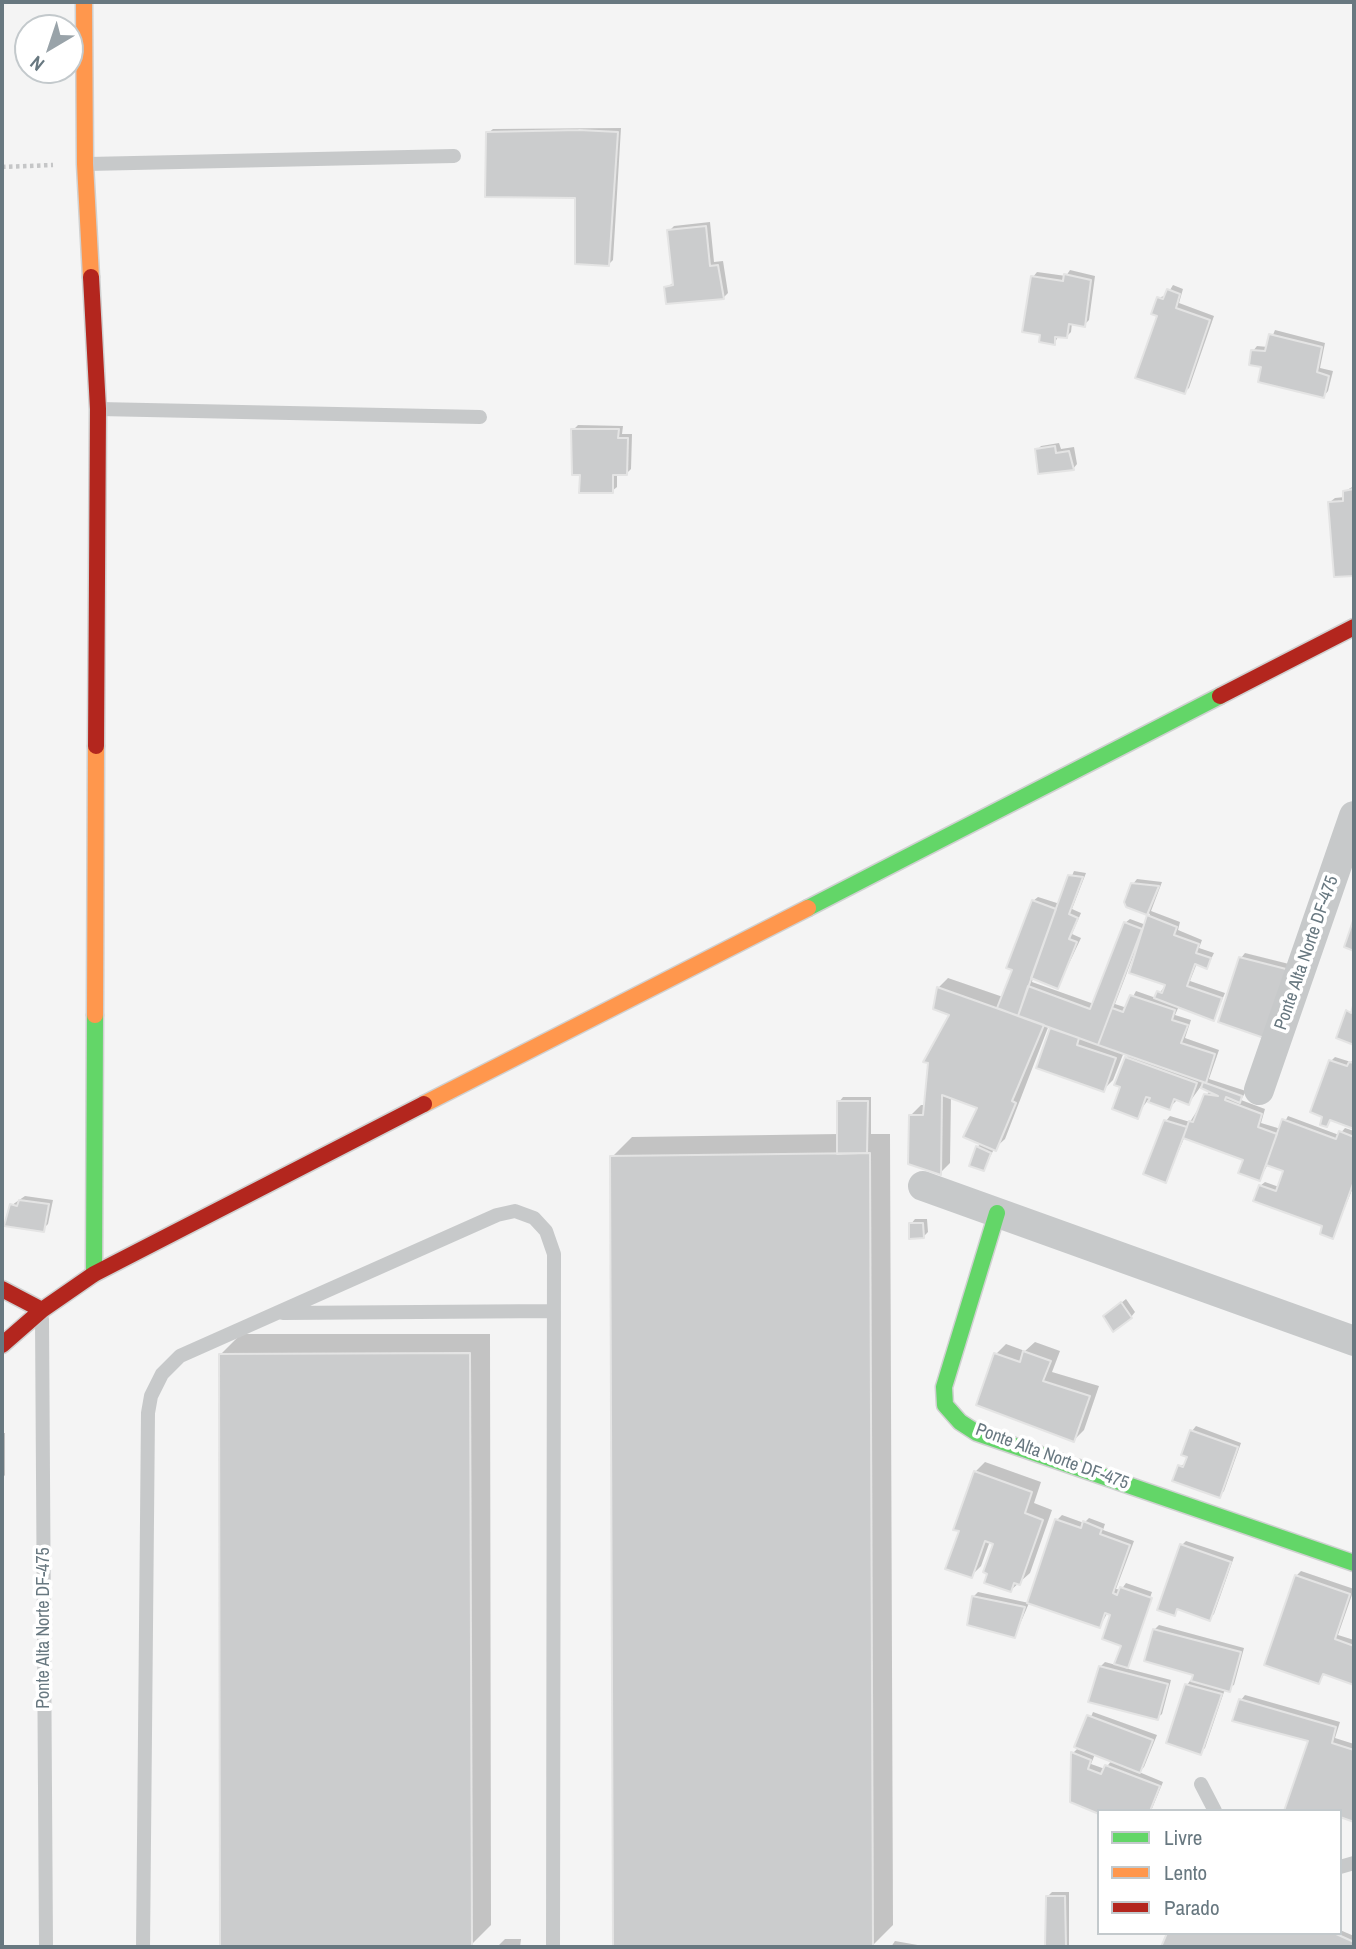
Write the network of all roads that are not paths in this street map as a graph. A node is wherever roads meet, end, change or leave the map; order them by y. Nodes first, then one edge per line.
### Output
1 (84, 2) edge
2 (454, 156) dead end
3 (85, 164) junction
4 (98, 409) junction
5 (481, 417) dead end
6 (1354, 627) edge
7 (1354, 816) edge
8 (1259, 1090) dead end
9 (922, 1186) dead end
10 (997, 1213) junction
11 (94, 1274) junction
12 (2, 1289) edge
13 (41, 1310) junction
14 (554, 1311) junction
15 (275, 1313) junction
16 (1354, 1341) edge
17 (2, 1345) edge
18 (1354, 1563) edge
19 (1201, 1784) dead end
20 (1214, 1809) edge
21 (46, 1947) edge
22 (143, 1947) edge
23 (553, 1947) edge

1 - 3 street
2 - 3 lane
3 - 4 street
4 - 5 lane
4 - 11 street
6 - 11 street
7 - 8 street, Ponte Alta Norte DF-475
9 - 10 street
10 - 16 street
10 - 18 street, Ponte Alta Norte DF-475
11 - 13 street
12 - 13 street
13 - 17 street
13 - 21 lane, Ponte Alta Norte DF-475
14 - 15 lane
14 - 15 lane
14 - 23 lane
15 - 22 lane
19 - 20 lane

